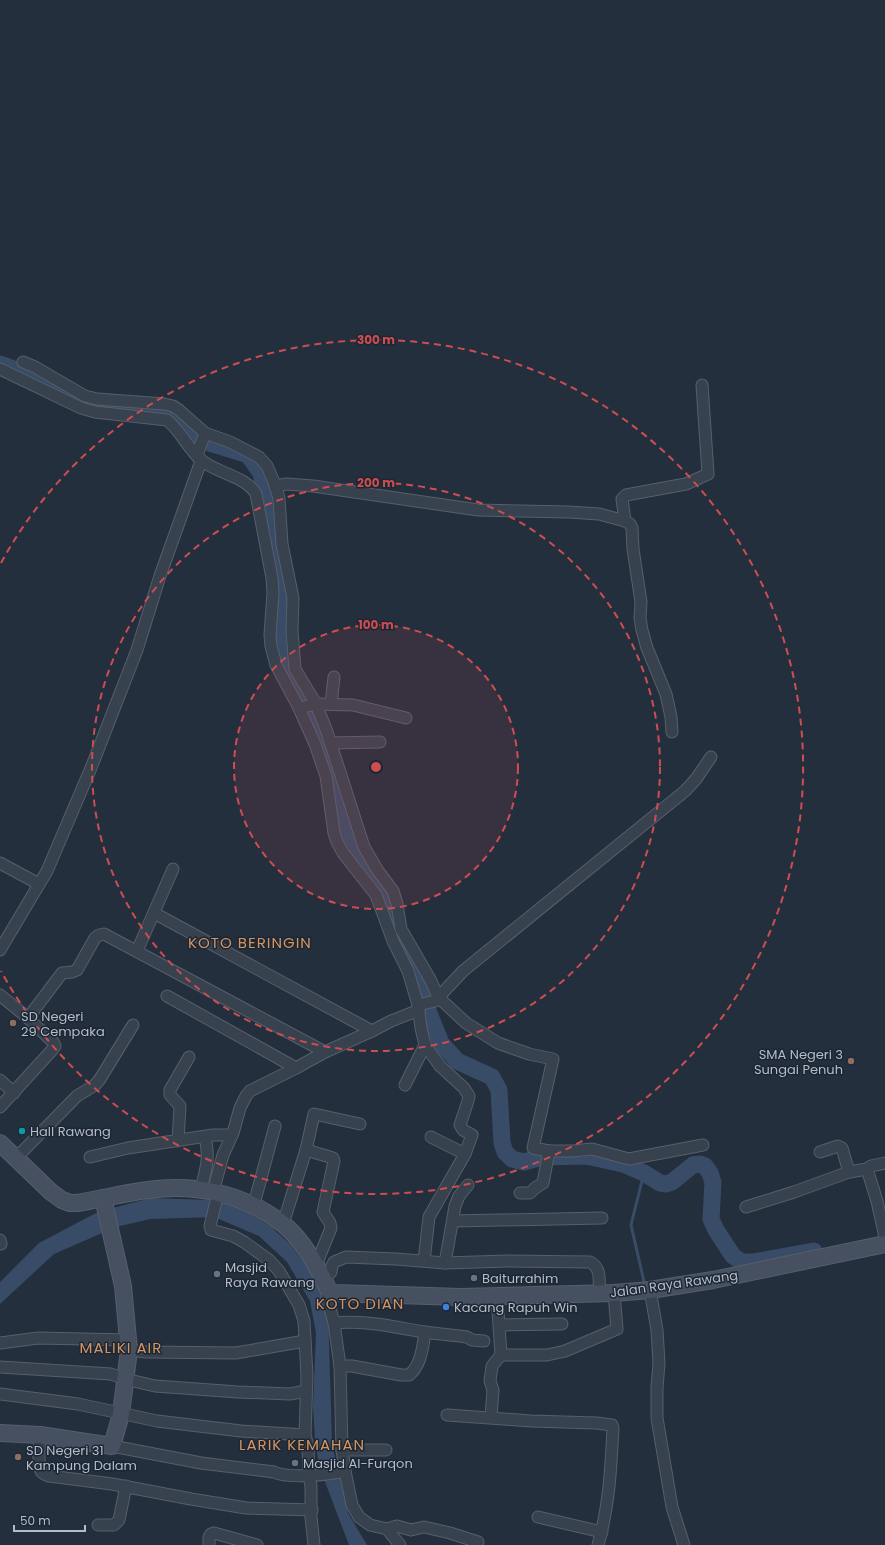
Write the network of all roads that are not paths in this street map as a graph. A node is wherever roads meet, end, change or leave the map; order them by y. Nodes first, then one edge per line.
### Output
1 (23, 362) dead end
2 (0, 370) edge
3 (702, 385) dead end
4 (204, 434) junction
5 (199, 456) junction
6 (275, 486) junction
7 (625, 520) junction
8 (334, 677) dead end
9 (331, 704) junction
10 (308, 706) junction
11 (406, 718) dead end
12 (672, 732) dead end
13 (380, 742) dead end
14 (330, 743) junction
15 (711, 757) dead end
16 (0, 863) edge
17 (174, 869) dead end
18 (39, 884) junction
19 (389, 887) junction
20 (377, 894) junction
21 (154, 913) junction
22 (0, 950) edge
23 (137, 951) junction
24 (0, 995) edge
25 (167, 996) dead end
26 (436, 999) junction
27 (420, 1006) junction
28 (28, 1018) junction
29 (133, 1025) dead end
30 (372, 1031) junction
31 (425, 1045) junction
32 (325, 1052) junction
33 (189, 1057) dead end
34 (296, 1068) junction
35 (0, 1080) edge
36 (405, 1085) dead end
37 (14, 1092) junction
38 (0, 1107) edge
39 (360, 1124) dead end
40 (275, 1126) dead end
41 (231, 1136) junction
42 (205, 1137) junction
43 (431, 1137) dead end
44 (178, 1141) junction
45 (0, 1143) edge
46 (703, 1145) dead end
47 (306, 1150) junction
48 (820, 1152) dead end
49 (465, 1154) junction
50 (549, 1155) junction
51 (90, 1157) dead end
52 (16, 1158) junction
53 (885, 1163) edge
54 (867, 1169) junction
55 (849, 1172) junction
56 (468, 1185) dead end
57 (212, 1193) junction
58 (520, 1193) dead end
59 (104, 1202) junction
60 (254, 1204) junction
61 (746, 1207) dead end
62 (602, 1218) dead end
63 (454, 1221) junction
64 (283, 1224) junction
65 (885, 1238) edge
66 (424, 1261) junction
67 (446, 1263) junction
68 (316, 1265) junction
69 (326, 1285) junction
70 (650, 1290) junction
71 (606, 1294) junction
72 (497, 1296) junction
73 (334, 1323) junction
74 (562, 1324) dead end
75 (500, 1325) junction
76 (425, 1332) junction
77 (305, 1341) junction
78 (484, 1341) dead end
79 (0, 1343) edge
80 (128, 1345) junction
81 (501, 1355) junction
82 (340, 1366) junction
83 (0, 1367) edge
84 (125, 1379) junction
85 (306, 1391) junction
86 (0, 1394) edge
87 (121, 1414) junction
88 (447, 1416) dead end
89 (491, 1417) junction
90 (0, 1433) edge
91 (40, 1435) junction
92 (305, 1435) junction
93 (112, 1446) junction
94 (342, 1450) junction
95 (386, 1450) dead end
96 (344, 1471) junction
97 (309, 1476) junction
98 (126, 1486) junction
99 (312, 1510) junction
100 (538, 1518) dead end
101 (98, 1524) dead end
102 (387, 1529) junction
103 (602, 1532) junction
104 (478, 1542) dead end
105 (209, 1545) edge
106 (257, 1545) edge
107 (314, 1545) edge
108 (400, 1545) edge
109 (598, 1545) edge
110 (684, 1545) edge

1 - 4 street
2 - 5 street
3 - 7 street
4 - 5 street
4 - 6 street
5 - 10 street
5 - 18 street
6 - 7 street
6 - 10 street
7 - 12 street
8 - 9 street
9 - 10 street
9 - 11 street
10 - 14 street
10 - 20 street
13 - 14 street
14 - 19 street
15 - 26 street
16 - 18 street
17 - 21 street
18 - 22 street
19 - 20 street
19 - 26 street
20 - 27 street
21 - 23 street
21 - 30 street
23 - 28 street
23 - 32 street
24 - 28 street
25 - 34 street
26 - 27 street
26 - 50 street
27 - 30 street
27 - 31 street
28 - 37 street
29 - 52 street
30 - 32 street
31 - 36 street
31 - 49 street
32 - 34 street
33 - 44 street
34 - 41 street
35 - 37 street
37 - 38 street
39 - 47 street
40 - 60 street
41 - 42 street
41 - 57 street
42 - 44 street
42 - 57 street
43 - 49 street
44 - 51 street
45 - 52 main road
46 - 50 street
47 - 64 street
47 - 68 street
48 - 55 street
49 - 66 street
50 - 58 street
52 - 59 main road
53 - 54 street
54 - 55 street
54 - 65 street
55 - 61 street
56 - 63 street
57 - 59 main road
57 - 60 main road
57 - 77 street
59 - 80 main road
60 - 64 main road
62 - 63 street
63 - 67 street
64 - 68 main road
65 - 70 main road, Jalan Raya Rawang
66 - 67 street
66 - 69 street
67 - 71 street
68 - 69 main road
69 - 72 main road, Jalan Raya Rawang
69 - 73 street
70 - 71 main road, Jalan Raya Rawang
70 - 110 street
71 - 72 main road, Jalan Raya Rawang
71 - 81 street
72 - 75 street
73 - 76 street
73 - 82 street
74 - 75 street
75 - 81 street
76 - 78 street
76 - 82 street
77 - 80 street
77 - 85 street
79 - 80 street
80 - 84 main road
81 - 89 street
82 - 94 street
83 - 84 street
84 - 85 street
84 - 87 main road
85 - 92 street
86 - 87 street
87 - 92 street
87 - 93 main road
88 - 89 street
89 - 103 street
90 - 91 main road
91 - 93 main road
91 - 98 street
92 - 97 street
93 - 97 street
94 - 95 street
94 - 96 street
96 - 97 street
96 - 102 street
97 - 99 street
98 - 99 street
98 - 101 street
99 - 107 street
100 - 103 street
102 - 104 street
102 - 108 street
103 - 109 street
105 - 106 street

